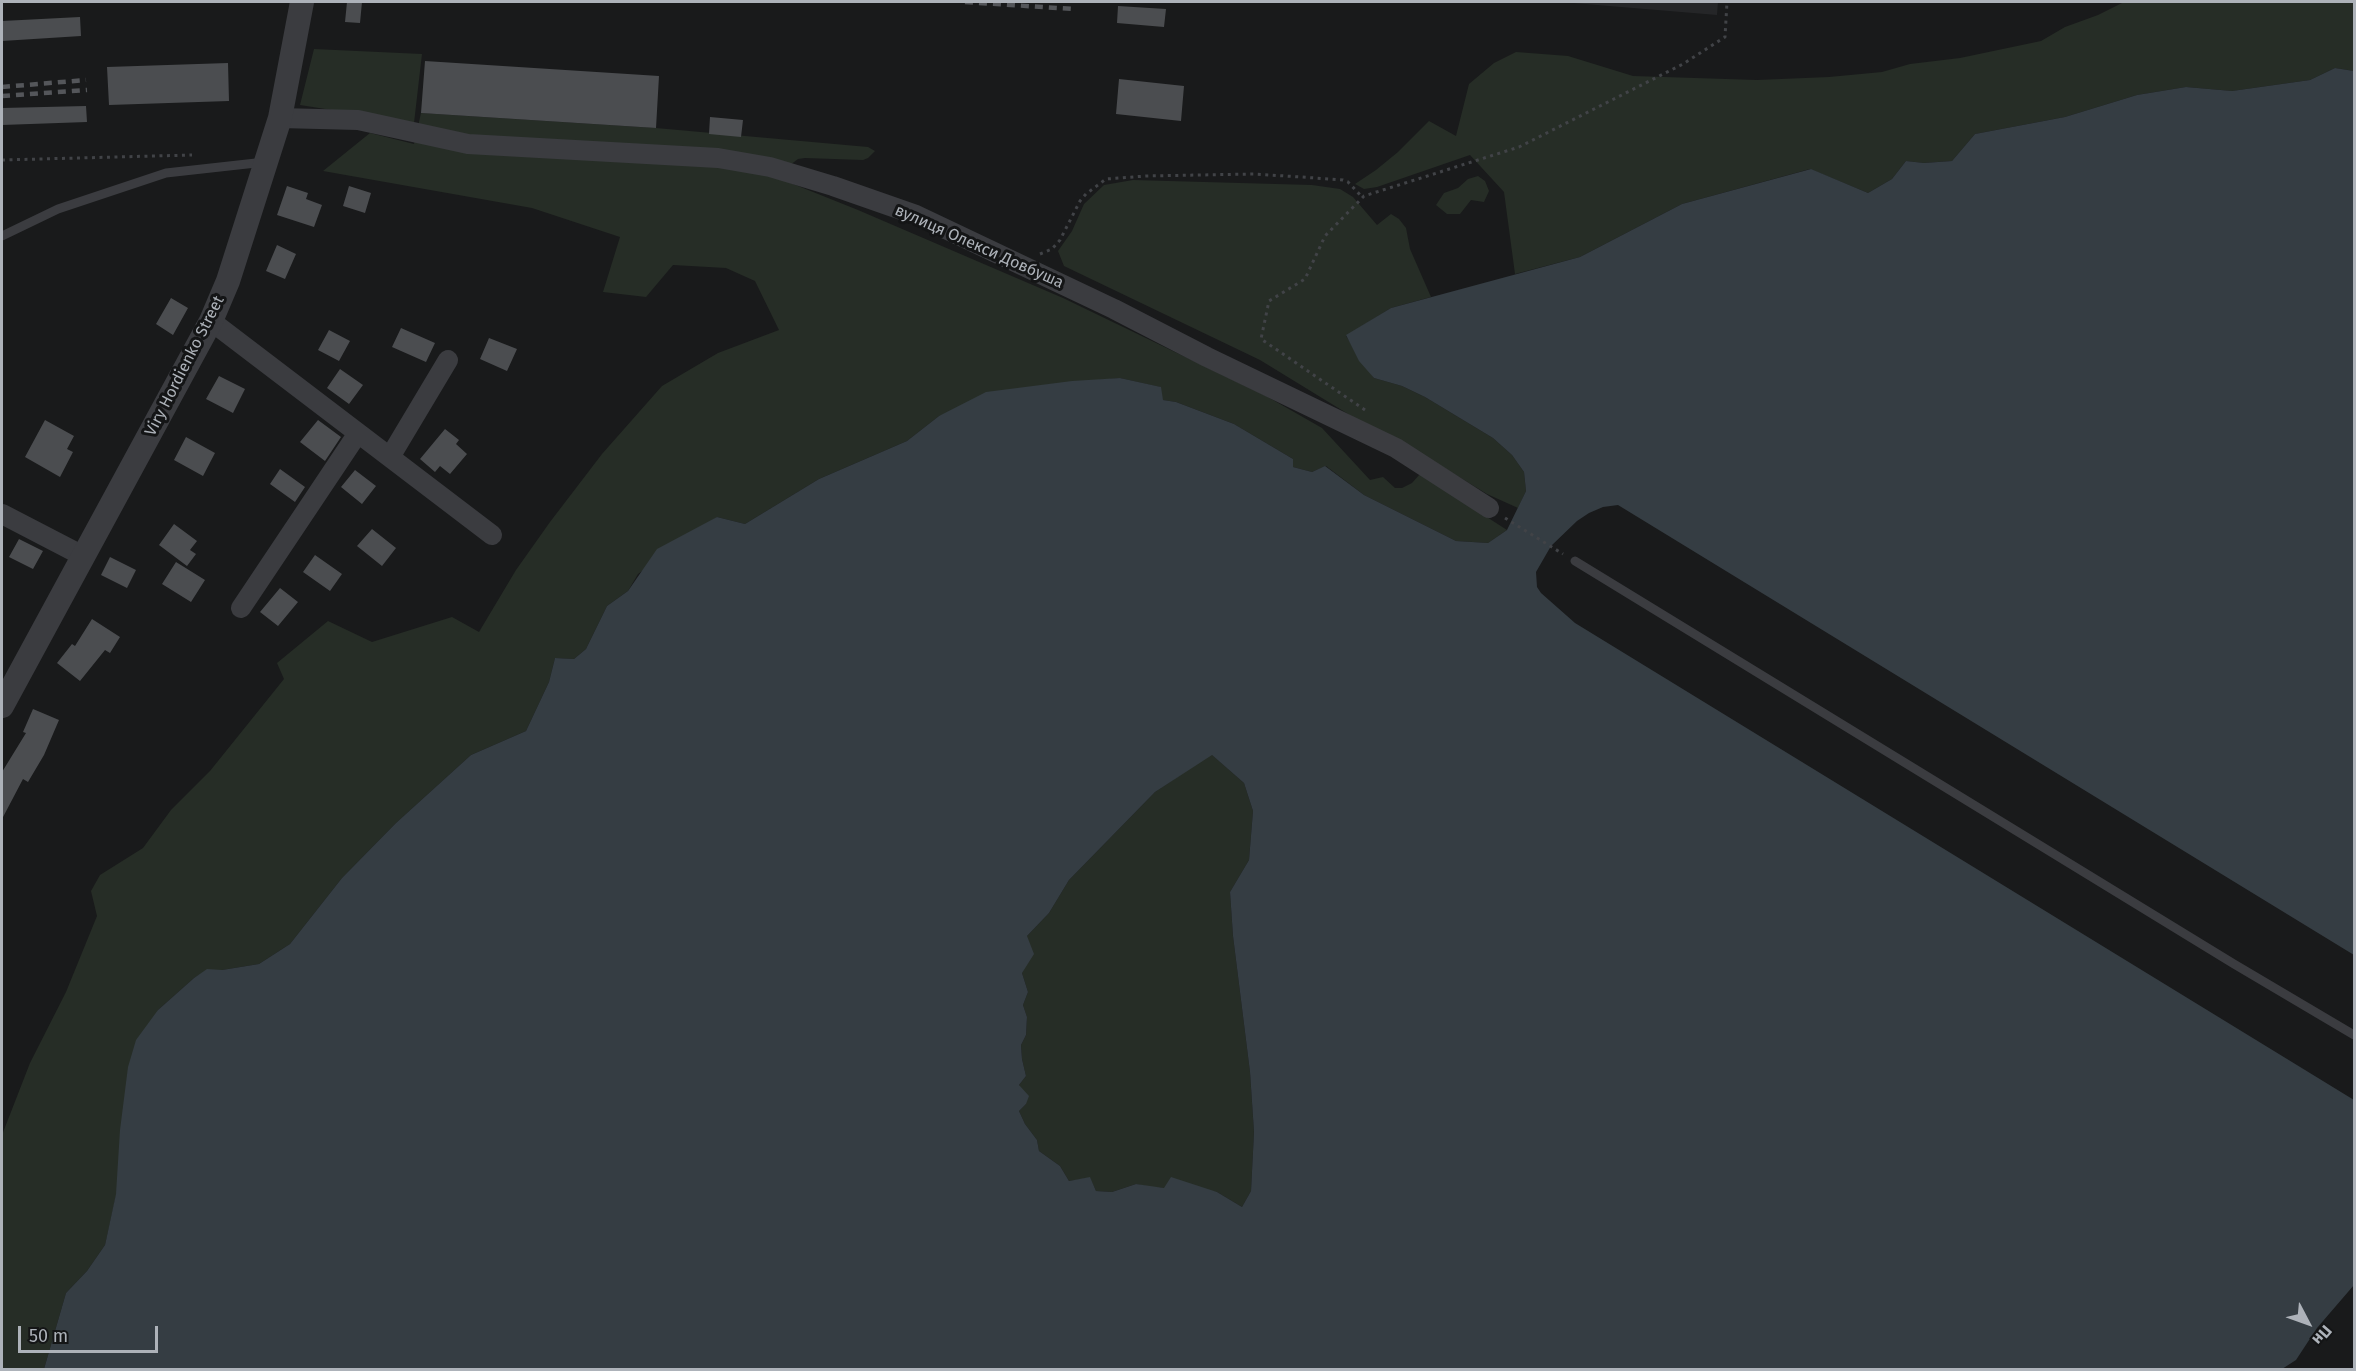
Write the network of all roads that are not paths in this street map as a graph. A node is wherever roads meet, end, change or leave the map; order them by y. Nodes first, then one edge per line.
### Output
1 (302, 2) edge
2 (280, 118) junction
3 (266, 162) junction
4 (2, 236) edge
5 (211, 321) junction
6 (448, 360) dead end
7 (358, 433) junction
8 (390, 457) junction
9 (1489, 508) road end
10 (2, 514) edge
11 (492, 535) dead end
12 (83, 556) junction
13 (1575, 561) road end
14 (242, 608) dead end
15 (2, 706) edge
16 (2355, 1035) edge

1 - 2 street, Viry Hordienko Street
2 - 3 street, Viry Hordienko Street
2 - 9 street, вулиця Олекси Довбуша
3 - 4 lane
3 - 5 street, Viry Hordienko Street
5 - 7 street
5 - 12 street, Viry Hordienko Street
6 - 8 street
7 - 8 street
7 - 14 street
8 - 11 street
10 - 12 street
12 - 15 street, Viry Hordienko Street
13 - 16 lane

